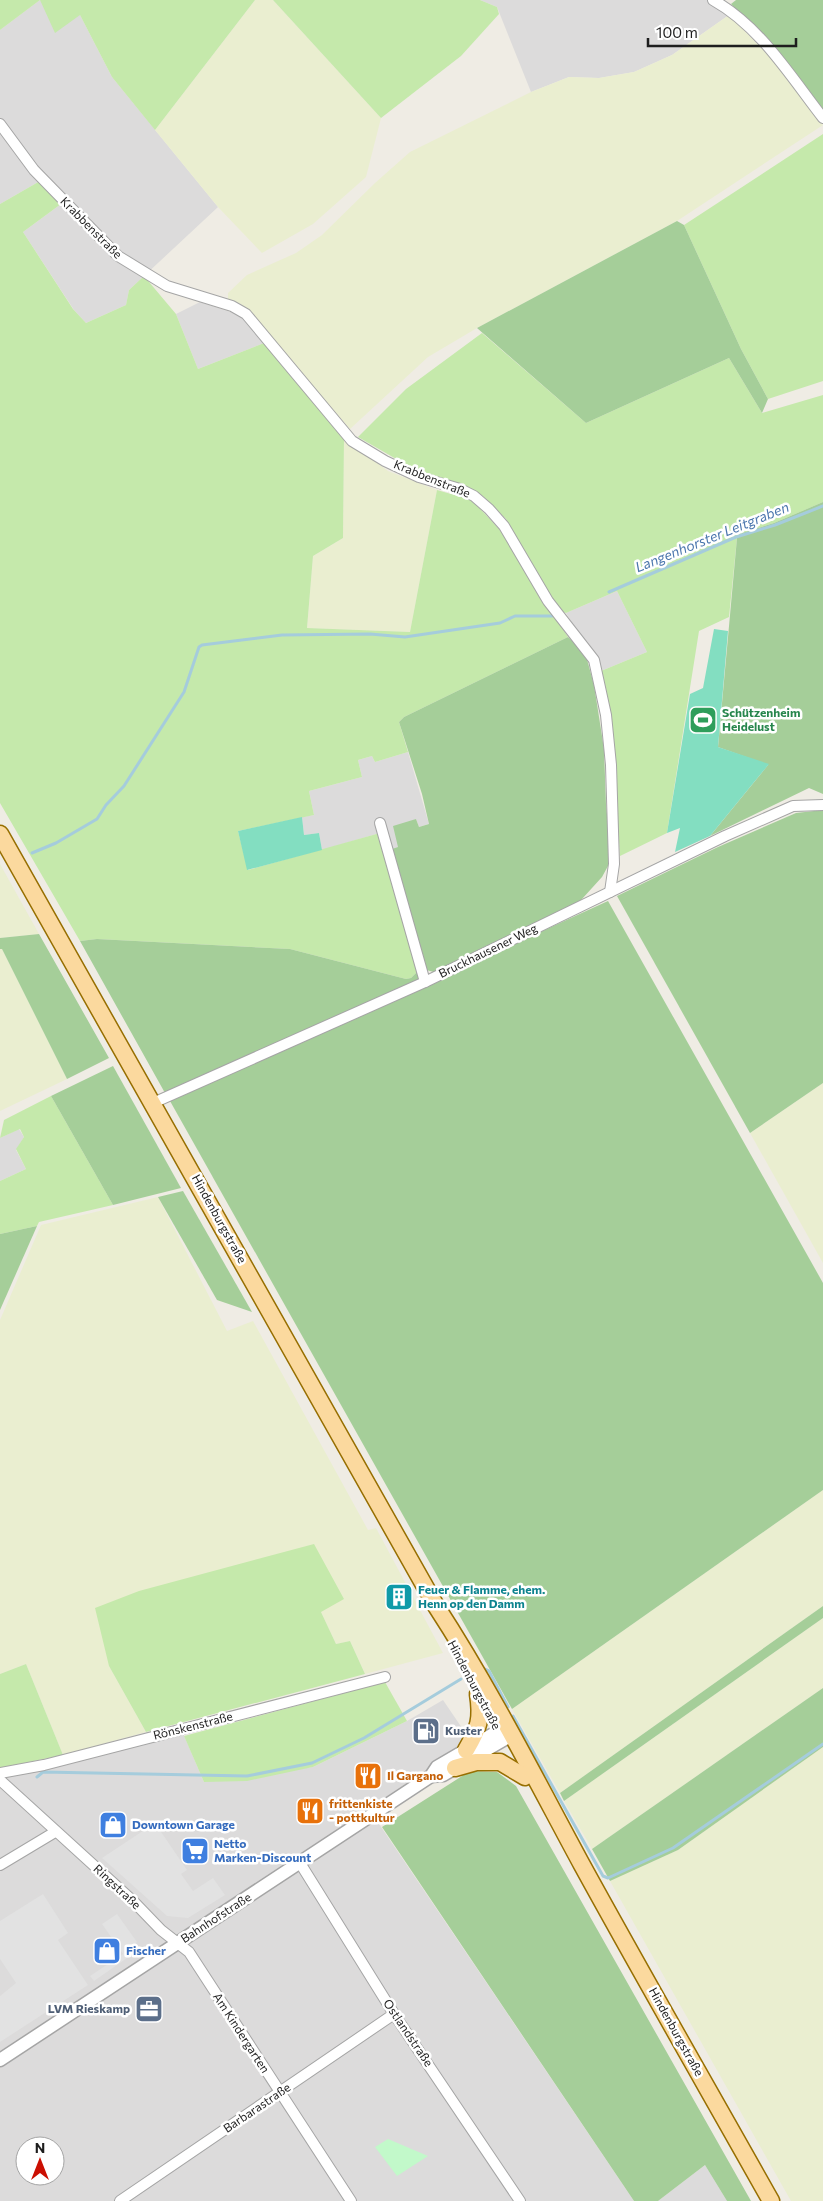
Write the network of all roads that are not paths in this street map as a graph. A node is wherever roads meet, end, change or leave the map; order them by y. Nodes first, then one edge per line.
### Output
1 (713, 0) edge
2 (823, 118) edge
3 (0, 124) edge
4 (823, 805) edge
5 (380, 823) dead end
6 (0, 834) edge
7 (610, 892) junction
8 (425, 982) junction
9 (153, 1103) junction
10 (436, 1606) junction
11 (385, 1677) dead end
12 (478, 1694) junction
13 (505, 1733) junction
14 (466, 1750) junction
15 (455, 1768) junction
16 (0, 1773) edge
17 (431, 1776) junction
18 (525, 1777) junction
19 (0, 1780) edge
20 (55, 1832) junction
21 (300, 1863) junction
22 (581, 1863) junction
23 (0, 1865) edge
24 (177, 1943) junction
25 (394, 2014) junction
26 (0, 2060) edge
27 (280, 2092) junction
28 (120, 2201) edge
29 (351, 2201) edge
30 (520, 2201) edge
31 (771, 2201) edge

1 - 2 street
3 - 7 street, Krabbenstraße
4 - 7 street, Bruckhausener Weg
5 - 8 street
6 - 9 main road, Hindenburgstraße
7 - 8 street, Bruckhausener Weg
8 - 9 street, Bruckhausener Weg
9 - 10 main road, Hindenburgstraße
10 - 12 main road, Hindenburgstraße
10 - 13 main road, Hindenburgstraße
11 - 16 street, Rönskenstraße
12 - 13 main road, Hindenburgstraße
12 - 14 main road
13 - 14 street, Bahnhofstraße
13 - 15 street, Bahnhofstraße
13 - 18 main road, Hindenburgstraße
13 - 22 main road, Hindenburgstraße
14 - 17 street, Bahnhofstraße
15 - 17 street, Bahnhofstraße
15 - 18 main road
17 - 21 street, Bahnhofstraße
18 - 22 main road, Hindenburgstraße
19 - 20 street, Ringstraße
20 - 23 street
20 - 24 street, Ringstraße
21 - 24 street, Bahnhofstraße
21 - 25 street, Ostlandstraße
22 - 31 main road, Hindenburgstraße
24 - 26 street, Bahnhofstraße
24 - 27 street, Am Kindergarten
25 - 27 street, Barbarastraße
25 - 30 street, Ostlandstraße
27 - 28 street, Barbarastraße
27 - 29 street, Am Kindergarten

